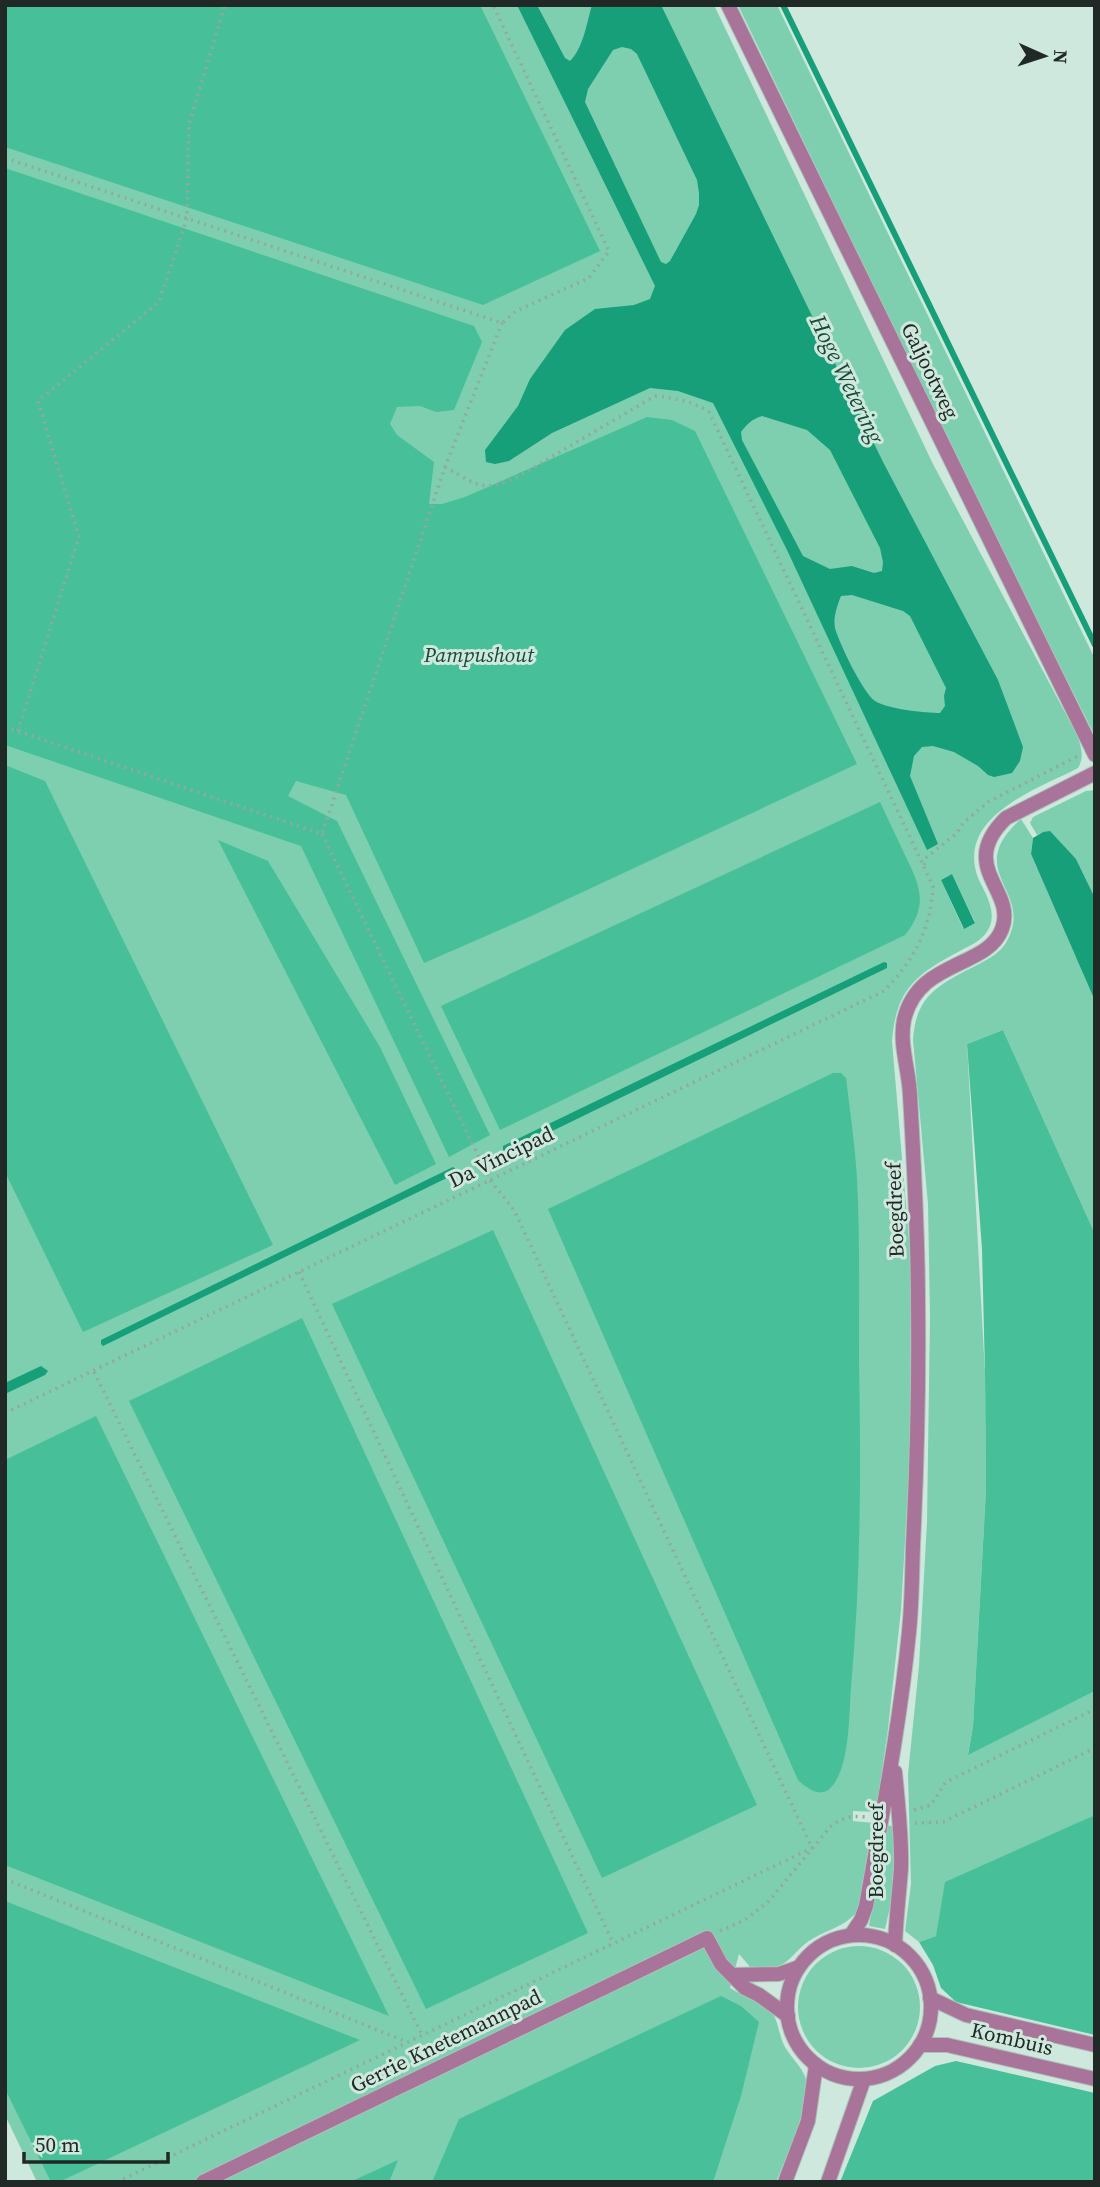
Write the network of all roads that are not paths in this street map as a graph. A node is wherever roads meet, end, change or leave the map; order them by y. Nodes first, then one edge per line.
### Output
1 (728, 5) edge
2 (1095, 755) edge
3 (1095, 773) edge
4 (893, 1757) junction
5 (851, 1935) junction
6 (895, 1945) junction
7 (799, 1967) junction
8 (732, 1975) junction
9 (930, 1998) junction
10 (788, 2016) junction
11 (920, 2045) junction
12 (1095, 2045) edge
13 (816, 2065) junction
14 (864, 2079) junction
15 (1095, 2080) edge
16 (203, 2182) edge
17 (785, 2182) edge
18 (828, 2182) edge

1 - 2 street, Galjootweg
3 - 4 street, Boegdreef
4 - 5 street, Boegdreef
4 - 6 street, Boegdreef
5 - 6 street
5 - 7 street
6 - 9 street
7 - 8 street
7 - 10 street
8 - 10 street
8 - 16 street, Gerrie Knetemannpad
9 - 11 street
9 - 12 street, Kombuis
10 - 13 street
11 - 14 street
11 - 15 street, Kombuis
13 - 14 street
13 - 17 street
14 - 18 street

